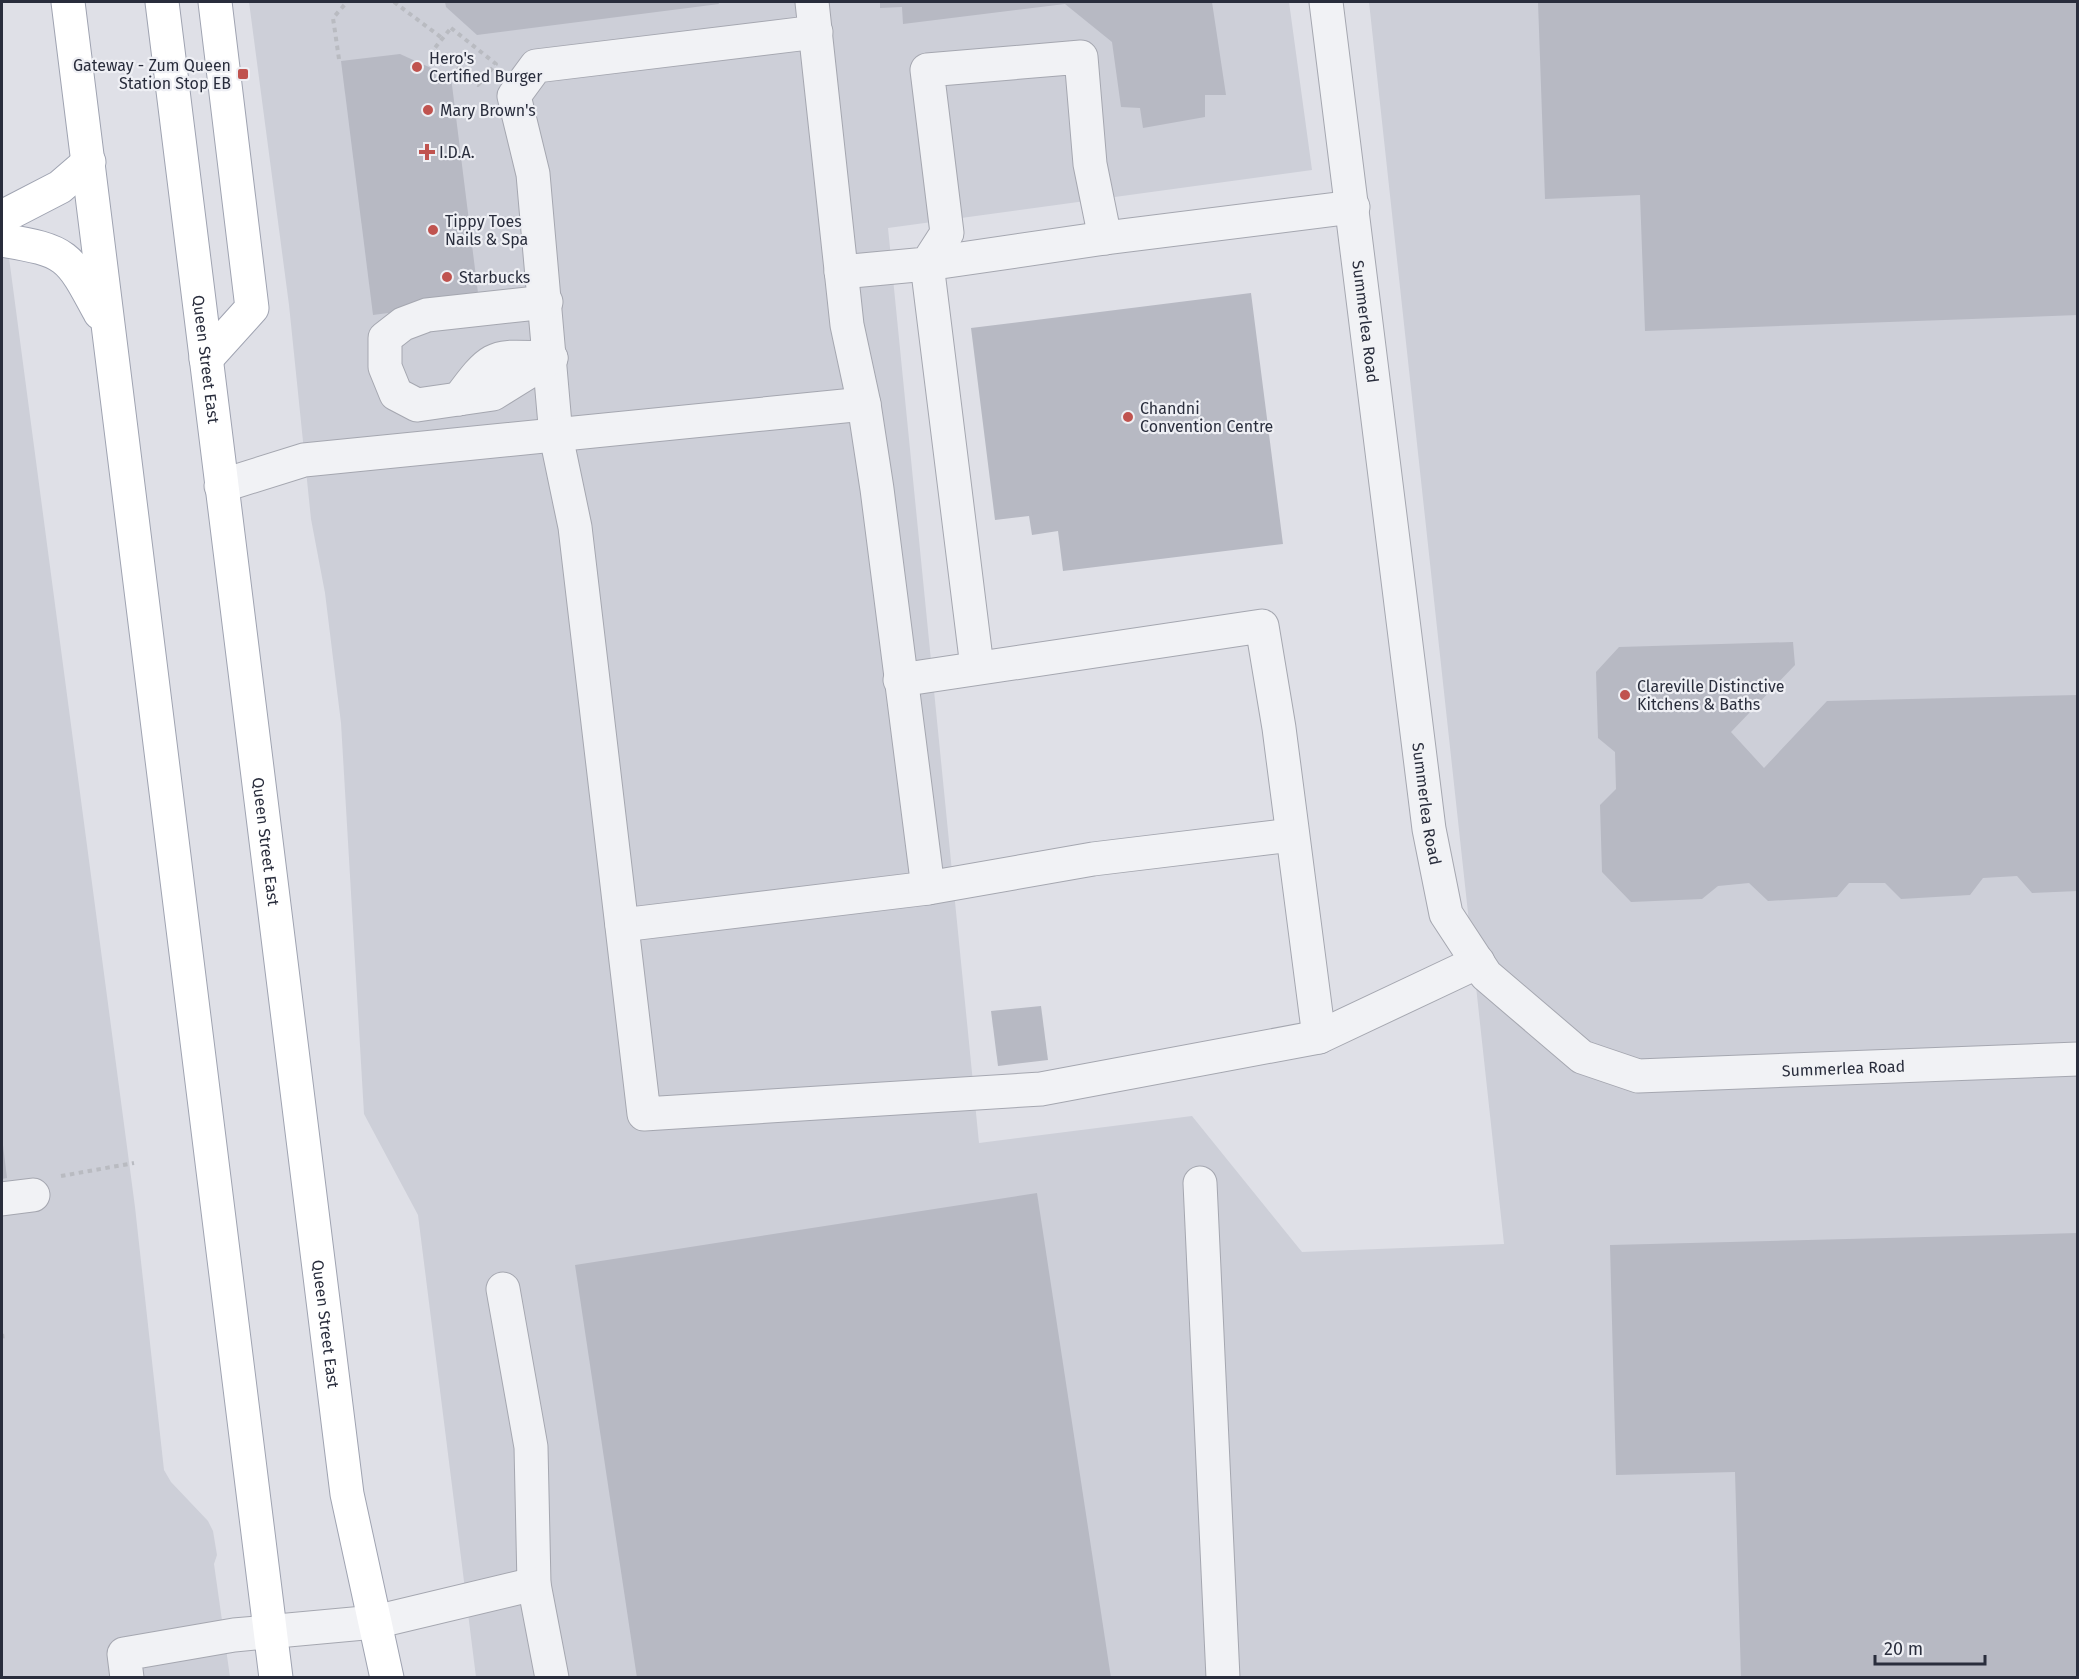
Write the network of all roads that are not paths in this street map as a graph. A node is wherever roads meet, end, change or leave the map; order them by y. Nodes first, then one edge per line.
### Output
1 (48, 2) edge
2 (68, 2) edge
3 (162, 2) edge
4 (215, 2) edge
5 (1326, 2) edge
6 (814, 17) edge
7 (89, 162) junction
8 (1353, 207) junction
9 (2, 216) edge
10 (1106, 238) junction
11 (2, 240) edge
12 (927, 264) junction
13 (842, 272) junction
14 (546, 302) junction
15 (110, 331) junction
16 (551, 358) junction
17 (206, 359) junction
18 (864, 404) junction
19 (556, 436) junction
20 (221, 486) junction
21 (976, 667) junction
22 (900, 680) junction
23 (1292, 835) junction
24 (928, 888) junction
25 (622, 926) junction
26 (1478, 962) junction
27 (1319, 1037) junction
28 (2078, 1059) edge
29 (1200, 1183) dead end
30 (45, 1185) road end
31 (2, 1198) edge
32 (503, 1288) dead end
33 (534, 1584) junction
34 (375, 1622) junction
35 (271, 1632) junction
36 (126, 1666) edge
37 (276, 1677) edge
38 (387, 1677) edge
39 (552, 1677) edge
40 (1223, 1677) edge

1 - 7 main road
2 - 7 main road
3 - 17 main road, Queen Street East
4 - 17 main road
5 - 8 street, Summerlea Road
6 - 13 street
6 - 14 street
7 - 9 main road
7 - 15 main road
8 - 10 street
8 - 26 street, Summerlea Road
10 - 12 street
10 - 12 street
11 - 15 main road
12 - 13 street
12 - 21 street
13 - 18 street
14 - 16 street
14 - 16 street
15 - 35 main road
16 - 19 street
17 - 20 main road, Queen Street East
18 - 19 street
18 - 22 street
19 - 20 street
19 - 25 street
20 - 34 main road, Queen Street East
21 - 22 street
21 - 23 street
22 - 24 street
23 - 24 street
23 - 27 street
24 - 25 street
25 - 27 street
26 - 27 street
26 - 28 street, Summerlea Road
29 - 40 street
30 - 31 street
32 - 33 street
33 - 34 street
33 - 39 street
34 - 35 street
34 - 38 main road, Queen Street East
35 - 36 street
35 - 37 main road

